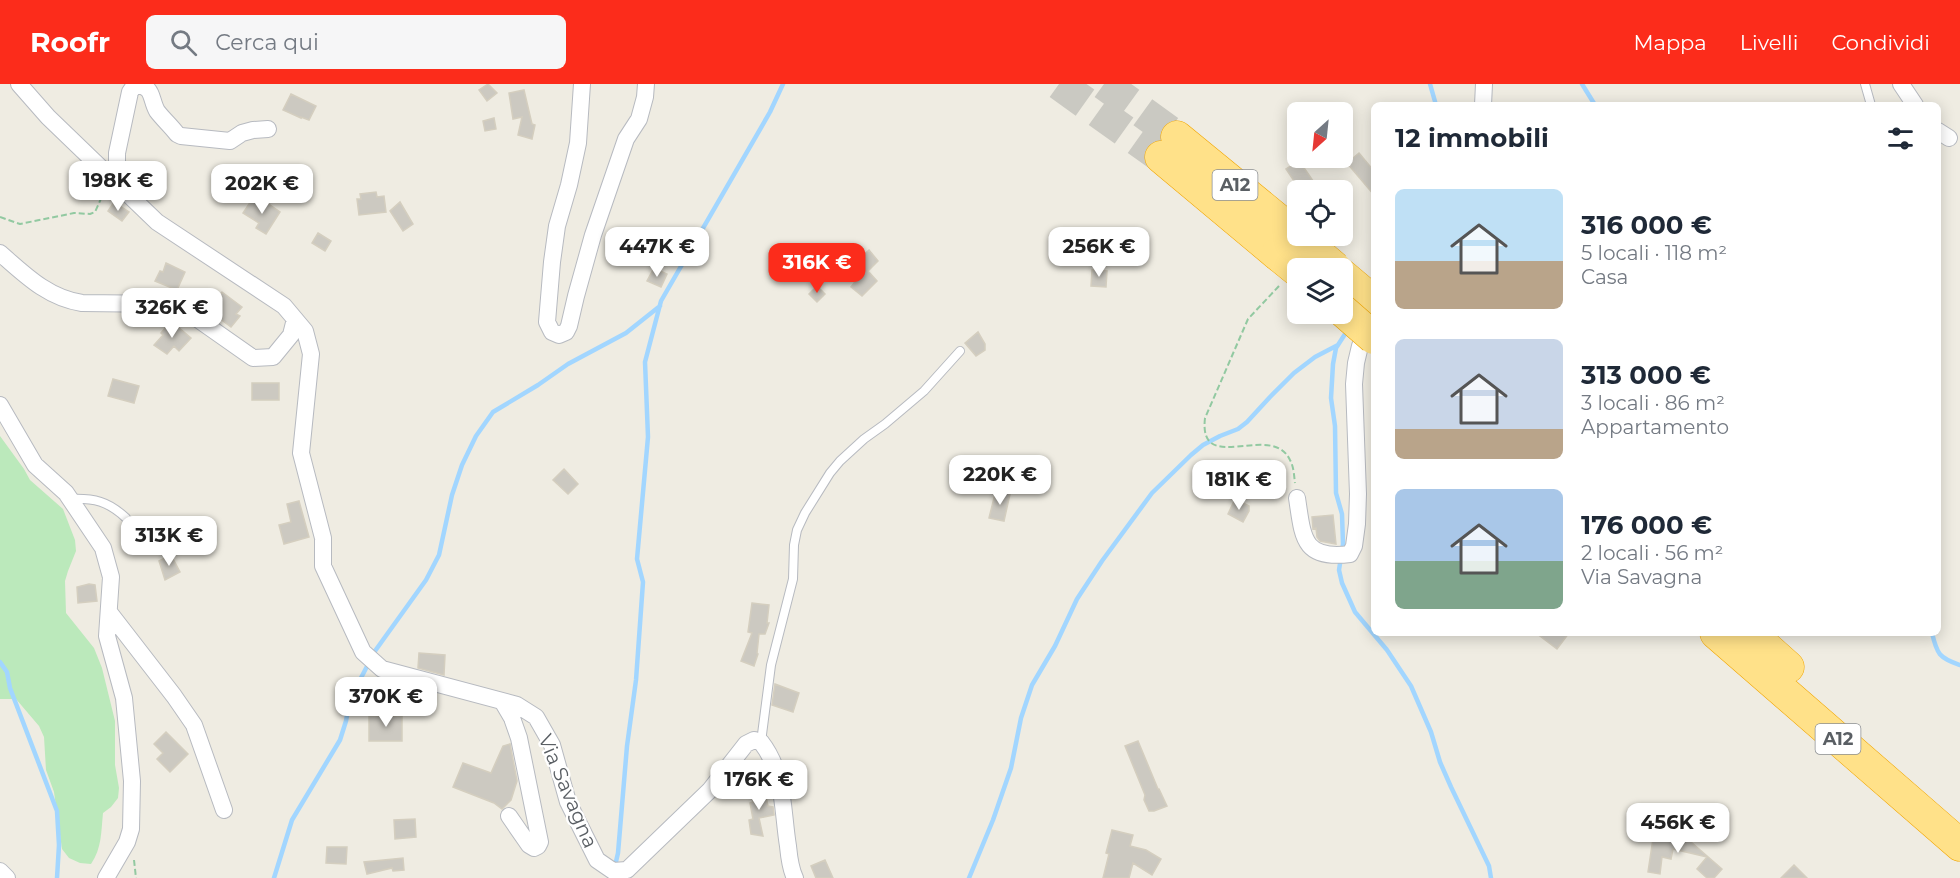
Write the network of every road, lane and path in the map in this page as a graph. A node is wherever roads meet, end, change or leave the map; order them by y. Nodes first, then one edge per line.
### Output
1 (19, 84) edge
2 (582, 84) edge
3 (646, 84) edge
4 (1484, 84) edge
5 (1865, 84) edge
6 (1901, 84) edge
7 (1483, 102) edge
8 (1870, 102) edge
9 (1913, 102) edge
10 (268, 129) dead end
11 (1169, 147) tunnel mouth
12 (110, 177) junction
13 (127, 193) junction
14 (0, 217) edge
15 (0, 253) edge
16 (1287, 259) edge
17 (1287, 261) edge
18 (1353, 284) edge
19 (1371, 299) edge
20 (295, 319) junction
21 (1353, 320) edge
22 (1371, 325) edge
23 (1371, 335) edge
24 (960, 351) dead end
25 (0, 405) edge
26 (1298, 498) joint
27 (70, 500) junction
28 (126, 518) dead end
29 (109, 612) junction
30 (1719, 636) edge
31 (1753, 636) edge
32 (502, 702) junction
33 (761, 742) junction
34 (224, 810) dead end
35 (509, 816) dead end
36 (1960, 818) edge
37 (1960, 845) edge
38 (0, 871) edge
39 (7, 878) edge
40 (106, 878) edge
41 (795, 878) edge

1 - 12 street, Via Savagna
2 - 3 street
4 - 7 street
5 - 8 lane
6 - 9 street
10 - 13 street
11 - 16 highway, A12
12 - 13 street, Via Savagna
12 - 14 path
13 - 20 street, Via Savagna
15 - 20 street
17 - 26 path
18 - 19 highway
20 - 32 street, Via Savagna
21 - 23 highway, bridge
22 - 26 street
24 - 33 lane
25 - 27 street
27 - 28 lane
27 - 29 street
29 - 34 street
29 - 40 street
30 - 37 highway, A12
31 - 36 highway, A12
32 - 33 street, Via Savagna
32 - 35 street
33 - 41 street
38 - 39 street

